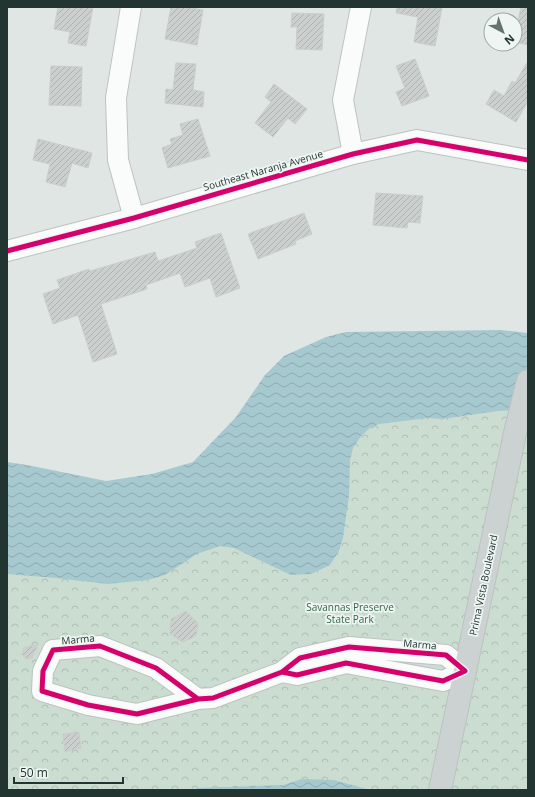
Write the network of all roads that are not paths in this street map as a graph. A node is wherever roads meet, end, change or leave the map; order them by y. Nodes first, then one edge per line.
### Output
1 (131, 7) edge
2 (362, 7) edge
3 (353, 154) junction
4 (528, 160) edge
5 (134, 218) junction
6 (7, 251) edge
7 (528, 381) edge
8 (392, 651) junction
9 (390, 671) junction
10 (465, 671) junction
11 (282, 672) junction
12 (198, 699) junction
13 (440, 790) edge

1 - 5 street
2 - 3 street
3 - 4 street, Southeast Naranja Avenue
3 - 5 street, Southeast Naranja Avenue
5 - 6 street, Southeast Naranja Avenue
7 - 10 main road, Prima Vista Boulevard
8 - 9 street
8 - 10 street, Marma
8 - 11 street, Marma
9 - 10 street, Marma
9 - 11 street, Marma
10 - 13 main road, Prima Vista Boulevard
11 - 12 street, Marma
12 - 12 street, Marma

